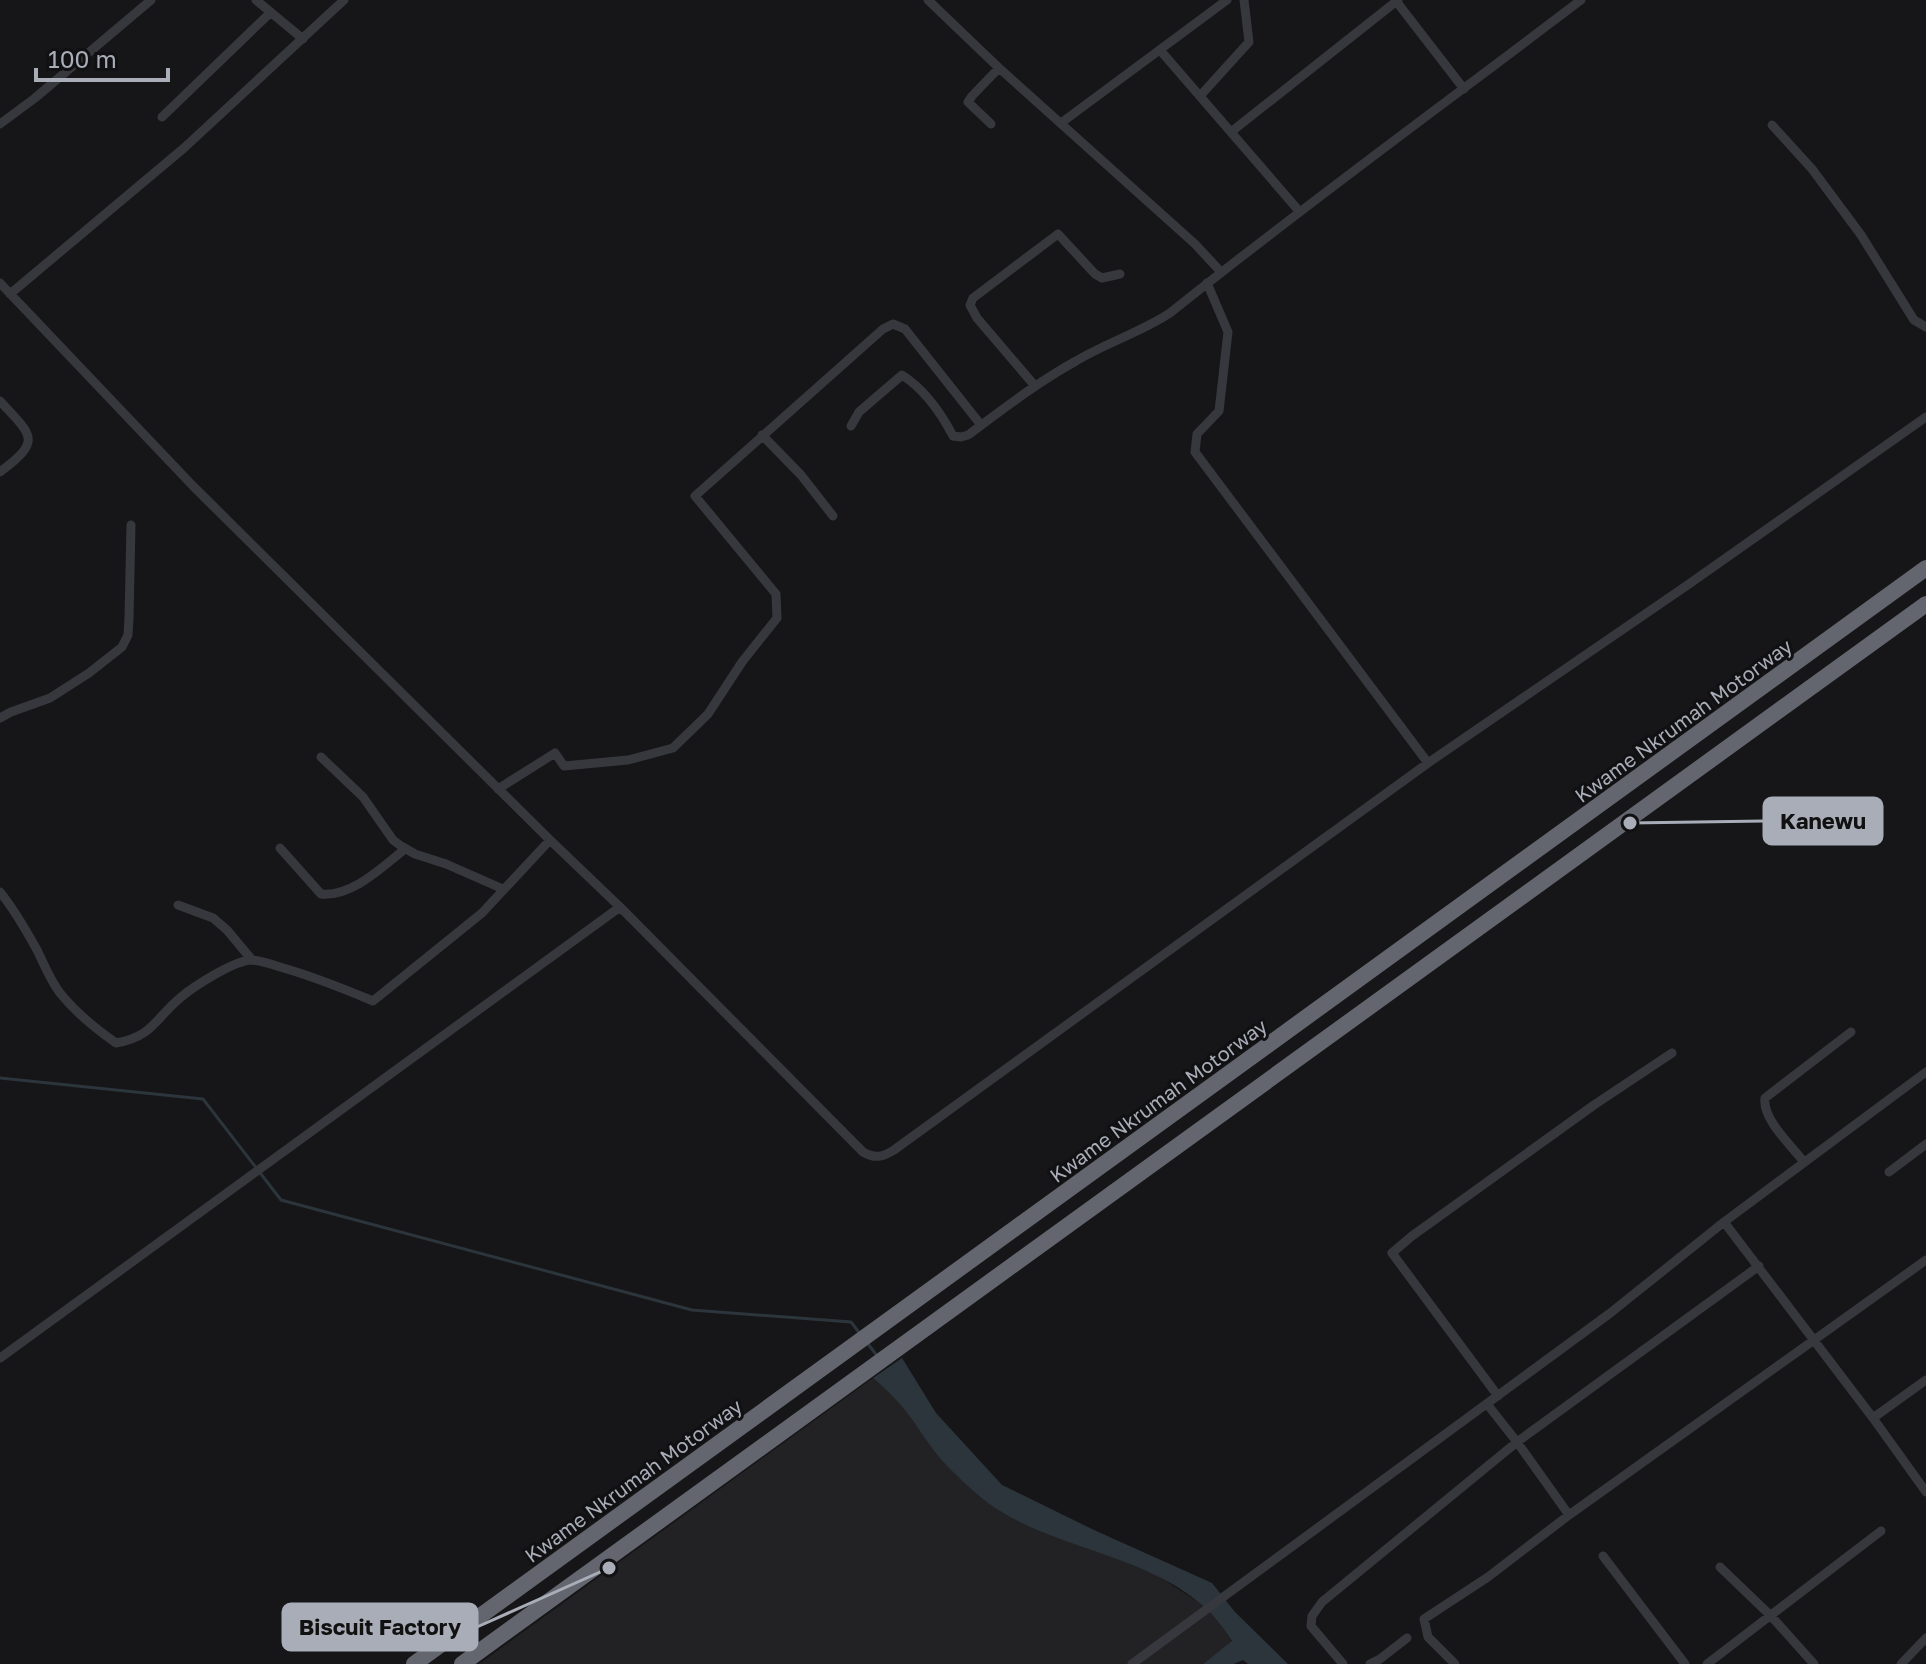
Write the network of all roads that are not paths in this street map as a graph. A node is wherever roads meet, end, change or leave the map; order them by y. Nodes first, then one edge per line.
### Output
1 (151, 0) edge
2 (256, 0) edge
3 (344, 0) edge
4 (928, 0) edge
5 (1207, 0) edge
6 (1227, 0) edge
7 (1244, 0) edge
8 (1397, 0) edge
9 (1581, 0) edge
10 (1214, 9) junction
11 (271, 12) junction
12 (303, 39) junction
13 (1160, 50) junction
14 (999, 68) junction
15 (1464, 89) junction
16 (1200, 96) junction
17 (162, 117) dead end
18 (1061, 123) junction
19 (0, 124) edge
20 (991, 124) dead end
21 (1772, 125) dead end
22 (1231, 132) junction
23 (1299, 211) junction
24 (1221, 272) junction
25 (1120, 274) dead end
26 (0, 283) edge
27 (1207, 283) junction
28 (10, 294) junction
29 (1926, 327) edge
30 (1035, 386) junction
31 (0, 401) edge
32 (1926, 417) edge
33 (981, 425) junction
34 (851, 426) dead end
35 (762, 435) junction
36 (0, 472) edge
37 (833, 516) dead end
38 (131, 525) dead end
39 (1926, 568) edge
40 (1926, 604) edge
41 (0, 718) edge
42 (321, 757) dead end
43 (1428, 763) junction
44 (498, 789) junction
45 (550, 840) junction
46 (280, 848) dead end
47 (405, 849) junction
48 (503, 889) junction
49 (0, 892) edge
50 (178, 905) dead end
51 (620, 907) junction
52 (252, 960) junction
53 (1851, 1032) dead end
54 (1672, 1053) dead end
55 (1926, 1072) edge
56 (1926, 1144) edge
57 (1804, 1162) junction
58 (1889, 1172) dead end
59 (1724, 1222) junction
60 (1926, 1260) edge
61 (1759, 1266) junction
62 (1814, 1340) junction
63 (0, 1358) edge
64 (1926, 1380) edge
65 (1498, 1396) junction
66 (1487, 1404) junction
67 (1873, 1418) junction
68 (1517, 1442) junction
69 (1926, 1492) edge
70 (1569, 1515) junction
71 (1881, 1531) dead end
72 (1603, 1556) dead end
73 (1720, 1567) dead end
74 (1771, 1616) junction
75 (1407, 1638) dead end
76 (1926, 1638) edge
77 (414, 1664) edge
78 (462, 1664) edge
79 (1132, 1664) edge
80 (1343, 1664) edge
81 (1370, 1664) edge
82 (1455, 1664) edge
83 (1685, 1664) edge
84 (1707, 1664) edge
85 (1813, 1664) edge
86 (1901, 1664) edge

1 - 19 street
2 - 11 street
3 - 12 street
4 - 14 street
5 - 10 street
6 - 10 street
7 - 16 street
8 - 15 street
8 - 22 street
9 - 15 street
10 - 13 street
11 - 12 street
11 - 17 street
12 - 28 street
13 - 16 street
13 - 18 street
14 - 18 street
14 - 20 street
15 - 23 street
16 - 22 street
18 - 24 street
21 - 29 street
22 - 23 street
23 - 24 street
24 - 27 street
25 - 30 street
26 - 28 street
27 - 30 street
27 - 43 street
28 - 44 street
30 - 33 street
31 - 36 street
32 - 43 street
33 - 34 street
33 - 35 street
35 - 37 street
35 - 44 street
38 - 41 street
39 - 77 highway, Kwame Nkrumah Motorway
40 - 78 highway
42 - 47 street
43 - 51 street
44 - 45 street
45 - 48 street
45 - 51 street
46 - 47 street
47 - 48 street
48 - 52 street
49 - 52 street
50 - 52 street
51 - 63 street
53 - 57 street
54 - 65 street
55 - 57 street
56 - 58 street
57 - 59 street
59 - 61 street
59 - 65 street
60 - 62 street
61 - 62 street
61 - 68 street
62 - 67 street
62 - 70 street
64 - 67 street
65 - 66 street
66 - 68 street
66 - 79 street
67 - 69 street
68 - 70 street
68 - 80 street
70 - 82 street
71 - 74 street
72 - 83 street
73 - 74 street
74 - 84 street
74 - 85 street
75 - 81 street
76 - 86 street

